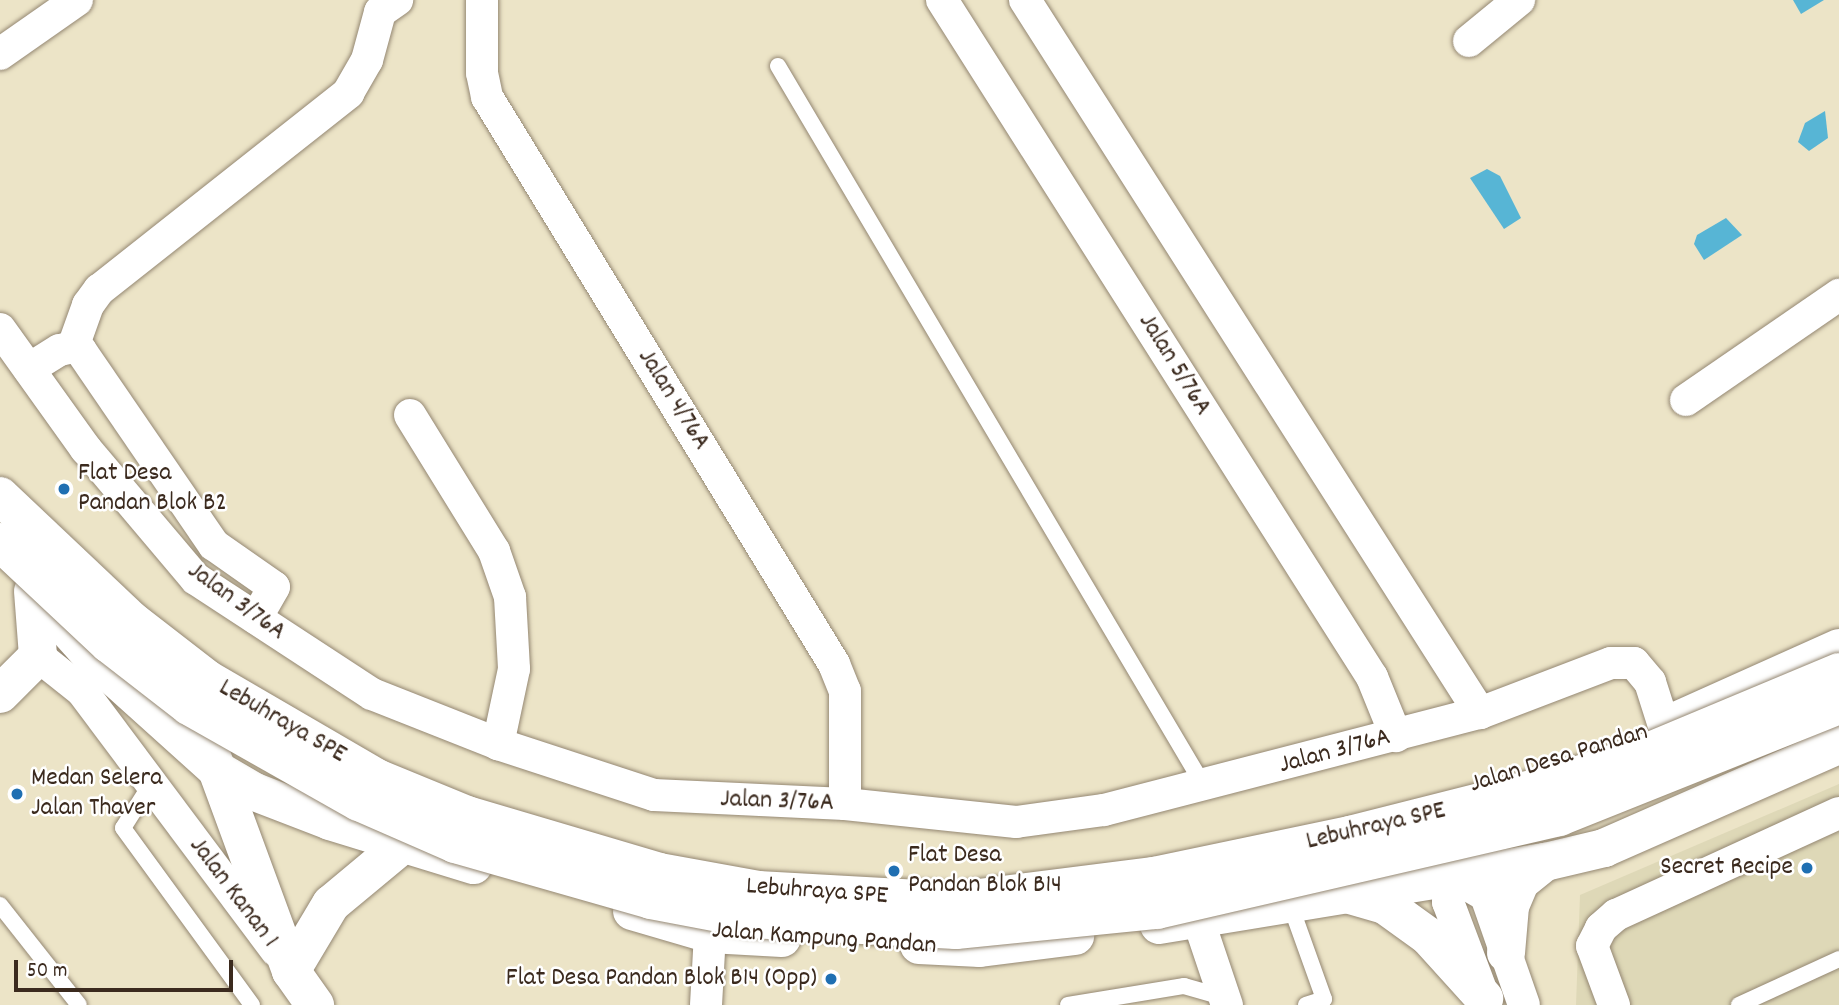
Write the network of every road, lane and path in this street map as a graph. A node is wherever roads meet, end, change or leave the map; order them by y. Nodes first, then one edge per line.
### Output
1 (76, 0) edge
2 (397, 0) edge
3 (482, 0) edge
4 (942, 0) edge
5 (1025, 0) edge
6 (1519, 0) edge
7 (1469, 41) dead end
8 (0, 54) edge
9 (778, 66) dead end
10 (1839, 295) edge
11 (0, 329) edge
12 (73, 347) junction
13 (29, 369) junction
14 (1686, 400) dead end
15 (410, 415) dead end
16 (0, 479) edge
17 (13, 505) edge
18 (0, 542) edge
19 (0, 547) edge
20 (33, 591) junction
21 (256, 618) junction
22 (1839, 648) edge
23 (1839, 672) edge
24 (13, 678) edge
25 (1839, 694) edge
26 (1839, 705) edge
27 (1480, 713) junction
28 (1664, 726) junction
29 (1396, 736) junction
30 (498, 744) junction
31 (1839, 745) edge
32 (1596, 752) junction
33 (217, 770) junction
34 (151, 783) junction
35 (1204, 786) junction
36 (845, 804) junction
37 (1839, 813) edge
38 (402, 845) junction
39 (1545, 862) junction
40 (1452, 876) junction
41 (1347, 894) junction
42 (979, 895) junction
43 (1290, 904) junction
44 (0, 905) edge
45 (1198, 919) junction
46 (710, 934) junction
47 (1506, 953) junction
48 (1839, 959) edge
49 (291, 971) junction
50 (1225, 1001) edge
51 (1485, 1002) edge
52 (79, 1005) edge
53 (252, 1005) edge
54 (315, 1005) edge
55 (706, 1005) edge
56 (717, 1005) edge
57 (1068, 1005) edge
58 (1306, 1005) edge
59 (1524, 1005) edge
60 (1614, 1005) edge
61 (1739, 1005) edge

1 - 8 street
2 - 12 street
3 - 36 street, Jalan 4/76A
4 - 29 street, Jalan 5/76A
5 - 27 street
6 - 7 street
9 - 35 lane
10 - 14 street
11 - 13 street, Jalan 3/76A
12 - 13 street
12 - 21 street
13 - 21 street, Jalan 3/76A
15 - 30 street
16 - 17 main road, Jalan Kampung Pandan
17 - 23 main road, Lebuhraya SPE, bridge
17 - 33 main road
17 - 42 main road, Jalan Kampung Pandan
18 - 26 main road, Lebuhraya SPE, bridge
19 - 20 main road, Jalan Kampung Pandan
20 - 24 main road
20 - 33 main road, Jalan Kampung Pandan
21 - 30 street, Jalan 3/76A
22 - 28 main road, Jalan Desa Pandan
24 - 34 street, Jalan Kanan 1
25 - 40 main road, Jalan Desa Pandan
27 - 28 street, Jalan 3/76A
27 - 29 street, Jalan 3/76A
28 - 32 main road, Jalan Desa Pandan
29 - 35 street, Jalan 3/76A
30 - 36 street, Jalan 3/76A
31 - 39 main road
32 - 40 main road
32 - 42 main road, Jalan Desa Pandan
33 - 38 main road, Jalan Kampung Pandan
33 - 49 main road, Jalan Kampung Pandan
34 - 49 street, Jalan Kanan 1
34 - 53 lane
35 - 36 street, Jalan 3/76A
37 - 60 street
38 - 46 main road, Jalan Kampung Pandan
38 - 49 main road
39 - 40 main road
39 - 47 main road
40 - 41 main road, Jalan Kampung Pandan
40 - 42 main road
40 - 47 street
40 - 51 street
41 - 43 main road, Jalan Kampung Pandan
41 - 51 main road
43 - 45 main road, Jalan Kampung Pandan
43 - 58 lane
44 - 52 lane
45 - 46 main road, Jalan Kampung Pandan
45 - 50 street
46 - 55 street
47 - 59 street
48 - 61 lane
49 - 54 main road, Jalan Kampung Pandan
50 - 57 lane
55 - 56 lane

